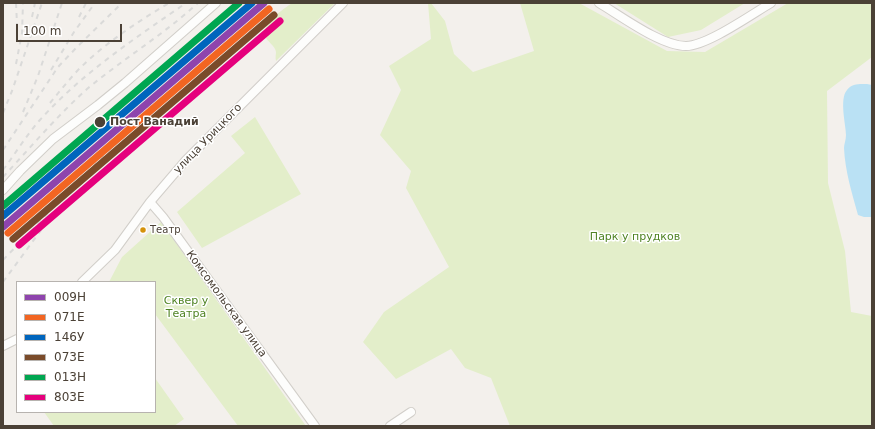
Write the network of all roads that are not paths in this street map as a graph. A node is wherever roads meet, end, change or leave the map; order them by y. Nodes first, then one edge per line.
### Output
1 (216, 3) edge
2 (343, 3) edge
3 (599, 3) edge
4 (771, 3) edge
5 (3, 190) edge
6 (150, 202) junction
7 (83, 281) edge
8 (16, 340) edge
9 (3, 346) edge
10 (411, 412) dead end
11 (315, 426) edge
12 (390, 426) edge

1 - 5 street
2 - 6 street, улица Урицкого
3 - 4 street
6 - 7 street, улица Урицкого
6 - 11 street, Комсомольская улица
8 - 9 street
10 - 12 street

